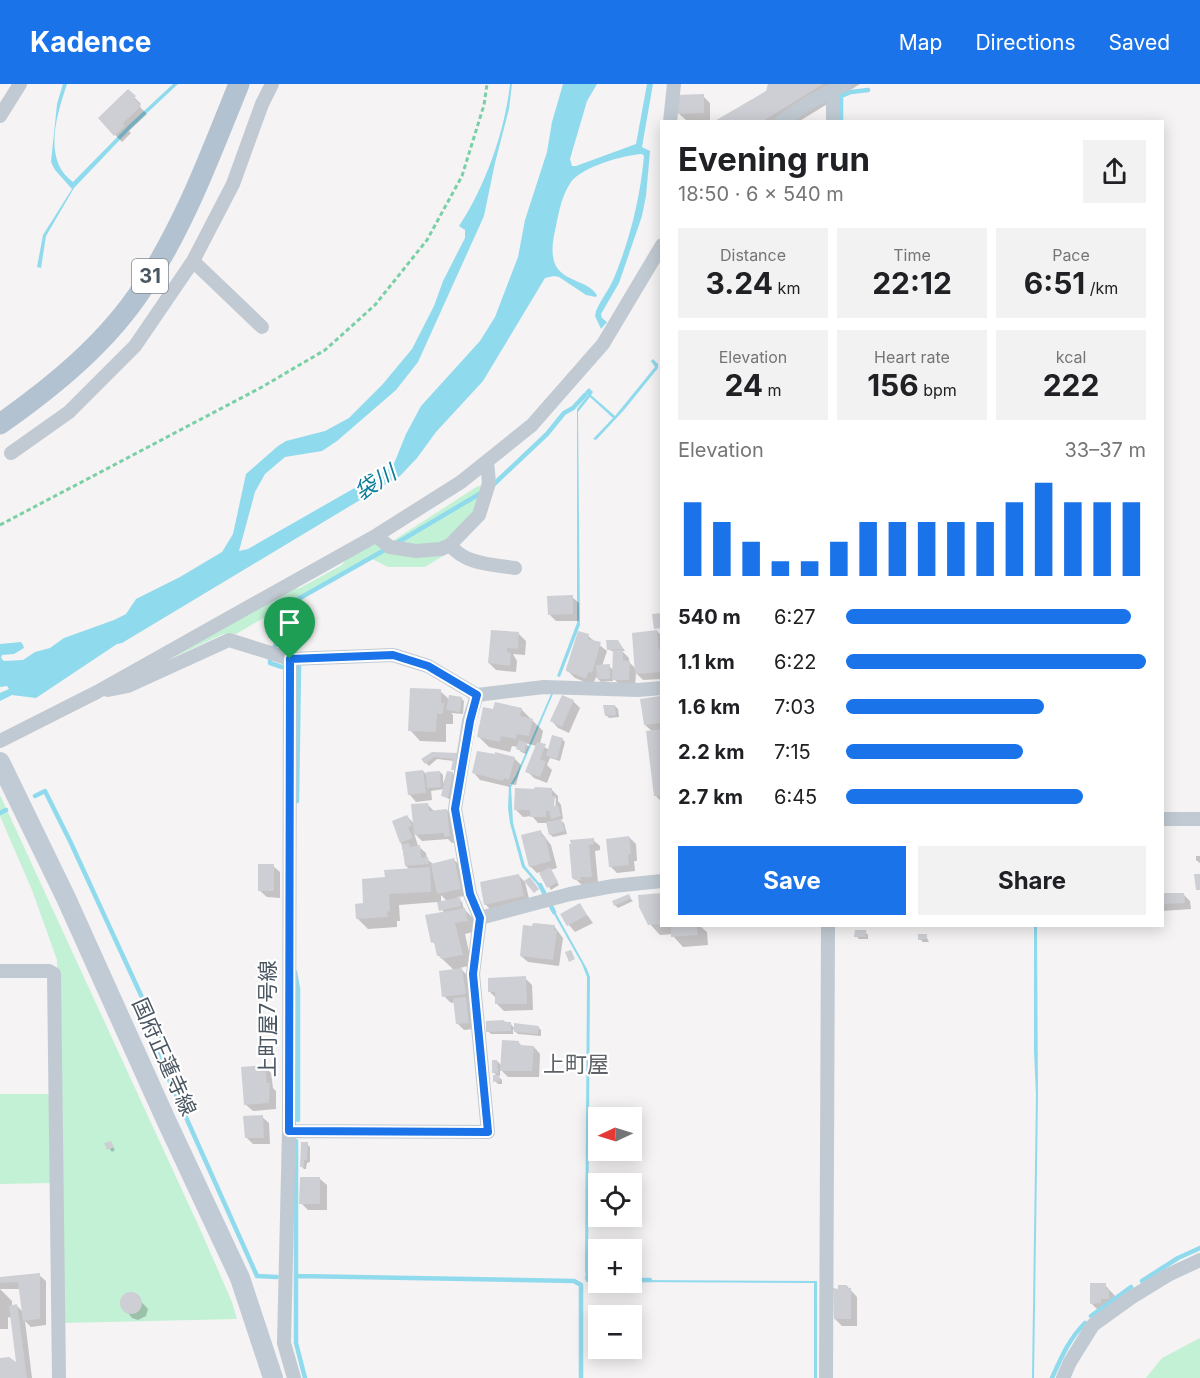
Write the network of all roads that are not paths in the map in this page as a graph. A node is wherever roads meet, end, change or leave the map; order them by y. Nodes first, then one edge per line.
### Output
1 (20, 84) edge
2 (239, 84) edge
3 (272, 84) edge
4 (674, 84) edge
5 (839, 88) edge
6 (0, 116) edge
7 (670, 120) edge
8 (784, 120) edge
9 (833, 120) edge
10 (660, 248) edge
11 (193, 261) junction
12 (261, 327) dead end
13 (0, 424) edge
14 (11, 453) dead end
15 (487, 461) junction
16 (376, 536) junction
17 (450, 545) junction
18 (515, 568) dead end
19 (290, 659) junction
20 (660, 688) edge
21 (97, 692) junction
22 (477, 695) junction
23 (0, 741) edge
24 (0, 762) edge
25 (1164, 819) edge
26 (1200, 819) edge
27 (660, 881) edge
28 (480, 918) junction
29 (828, 927) edge
30 (0, 971) edge
31 (289, 1131) junction
32 (1200, 1260) edge
33 (59, 1378) edge
34 (273, 1378) edge
35 (294, 1378) edge
36 (826, 1378) edge
37 (1064, 1378) edge

1 - 6 street
2 - 13 main road, 31
3 - 11 street
4 - 7 street
5 - 8 street
5 - 9 street
10 - 15 street
11 - 12 street
11 - 14 street
15 - 16 street
15 - 17 street
16 - 17 street
16 - 21 street
17 - 18 street
19 - 21 street
19 - 22 street
19 - 31 street, 上町屋7号線
20 - 22 street
21 - 23 street
22 - 28 street
24 - 34 main road, 国府正蓮寺線
25 - 26 street
27 - 28 street
28 - 31 street
29 - 36 street
30 - 33 street
31 - 35 street, 上町屋7号線
32 - 37 street

